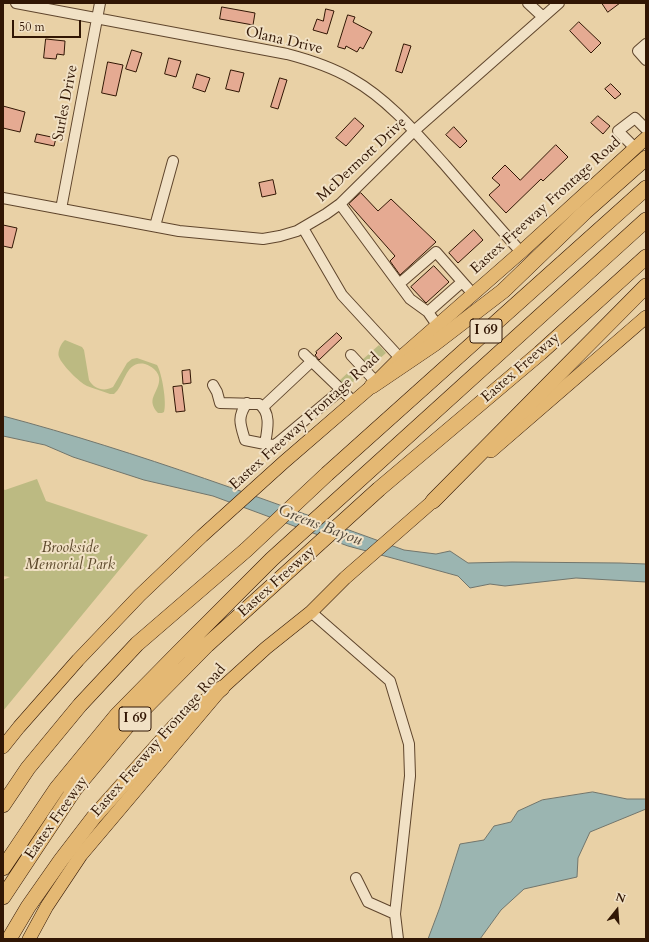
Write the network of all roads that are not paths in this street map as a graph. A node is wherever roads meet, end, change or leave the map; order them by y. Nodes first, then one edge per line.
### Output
1 (16, 3) edge
2 (100, 3) edge
3 (528, 3) edge
4 (559, 3) edge
5 (27, 4) edge
6 (543, 17) junction
7 (97, 19) junction
8 (646, 44) edge
9 (646, 60) edge
10 (646, 129) edge
11 (414, 131) junction
12 (646, 138) edge
13 (640, 153) edge
14 (173, 161) dead end
15 (646, 188) edge
16 (3, 198) edge
17 (340, 204) junction
18 (61, 209) junction
19 (646, 220) edge
20 (155, 226) junction
21 (303, 228) junction
22 (521, 252) junction
23 (646, 257) edge
24 (462, 282) junction
25 (399, 284) junction
26 (646, 286) edge
27 (473, 294) junction
28 (428, 312) junction
29 (646, 317) edge
30 (437, 325) junction
31 (304, 354) dead end
32 (351, 355) dead end
33 (400, 358) junction
34 (312, 361) junction
35 (374, 384) junction
36 (213, 385) dead end
37 (341, 390) junction
38 (354, 402) junction
39 (247, 403) junction
40 (263, 407) junction
41 (265, 444) junction
42 (433, 501) junction
43 (311, 612) junction
44 (222, 688) junction
45 (3, 747) edge
46 (3, 805) edge
47 (3, 868) edge
48 (356, 878) dead end
49 (3, 897) edge
50 (395, 914) junction
51 (9, 939) edge
52 (29, 939) edge
53 (398, 939) edge

1 - 5 street, Olana Drive
2 - 7 street, Surles Drive
3 - 6 street
4 - 6 street, McDermott Drive
5 - 7 street, Olana Drive
6 - 11 street, McDermott Drive
7 - 11 street, Olana Drive
7 - 18 street, Surles Drive
8 - 9 street
10 - 13 street
11 - 17 street, McDermott Drive
11 - 22 street, Olana Drive
12 - 13 main road, Eastex Freeway Frontage Road
13 - 22 main road, Eastex Freeway Frontage Road
13 - 35 highway
14 - 20 street
15 - 46 highway, I 69
16 - 18 street, McDermott Drive
17 - 21 street, McDermott Drive
17 - 25 street
18 - 20 street, McDermott Drive
19 - 47 highway, I 69
20 - 21 street, McDermott Drive
21 - 33 street
22 - 27 main road, Eastex Freeway Frontage Road
23 - 49 highway, Eastex Freeway / I 69
24 - 25 street
24 - 27 street
24 - 28 street
25 - 28 street
26 - 42 highway
27 - 30 main road, Eastex Freeway Frontage Road
28 - 30 street
29 - 42 main road, Eastex Freeway Frontage Road
30 - 33 main road, Eastex Freeway Frontage Road
31 - 34 street
32 - 35 street
33 - 35 main road, Eastex Freeway Frontage Road
34 - 37 street
34 - 40 street
35 - 38 main road, Eastex Freeway Frontage Road
36 - 39 street
37 - 38 street
37 - 41 street
38 - 45 main road, Eastex Freeway Frontage Road
39 - 40 street
39 - 41 street
40 - 41 street
42 - 43 main road, Eastex Freeway Frontage Road
43 - 44 main road, Eastex Freeway Frontage Road
43 - 50 street
44 - 51 highway
44 - 52 main road, Eastex Freeway Frontage Road
48 - 50 street
50 - 53 street

